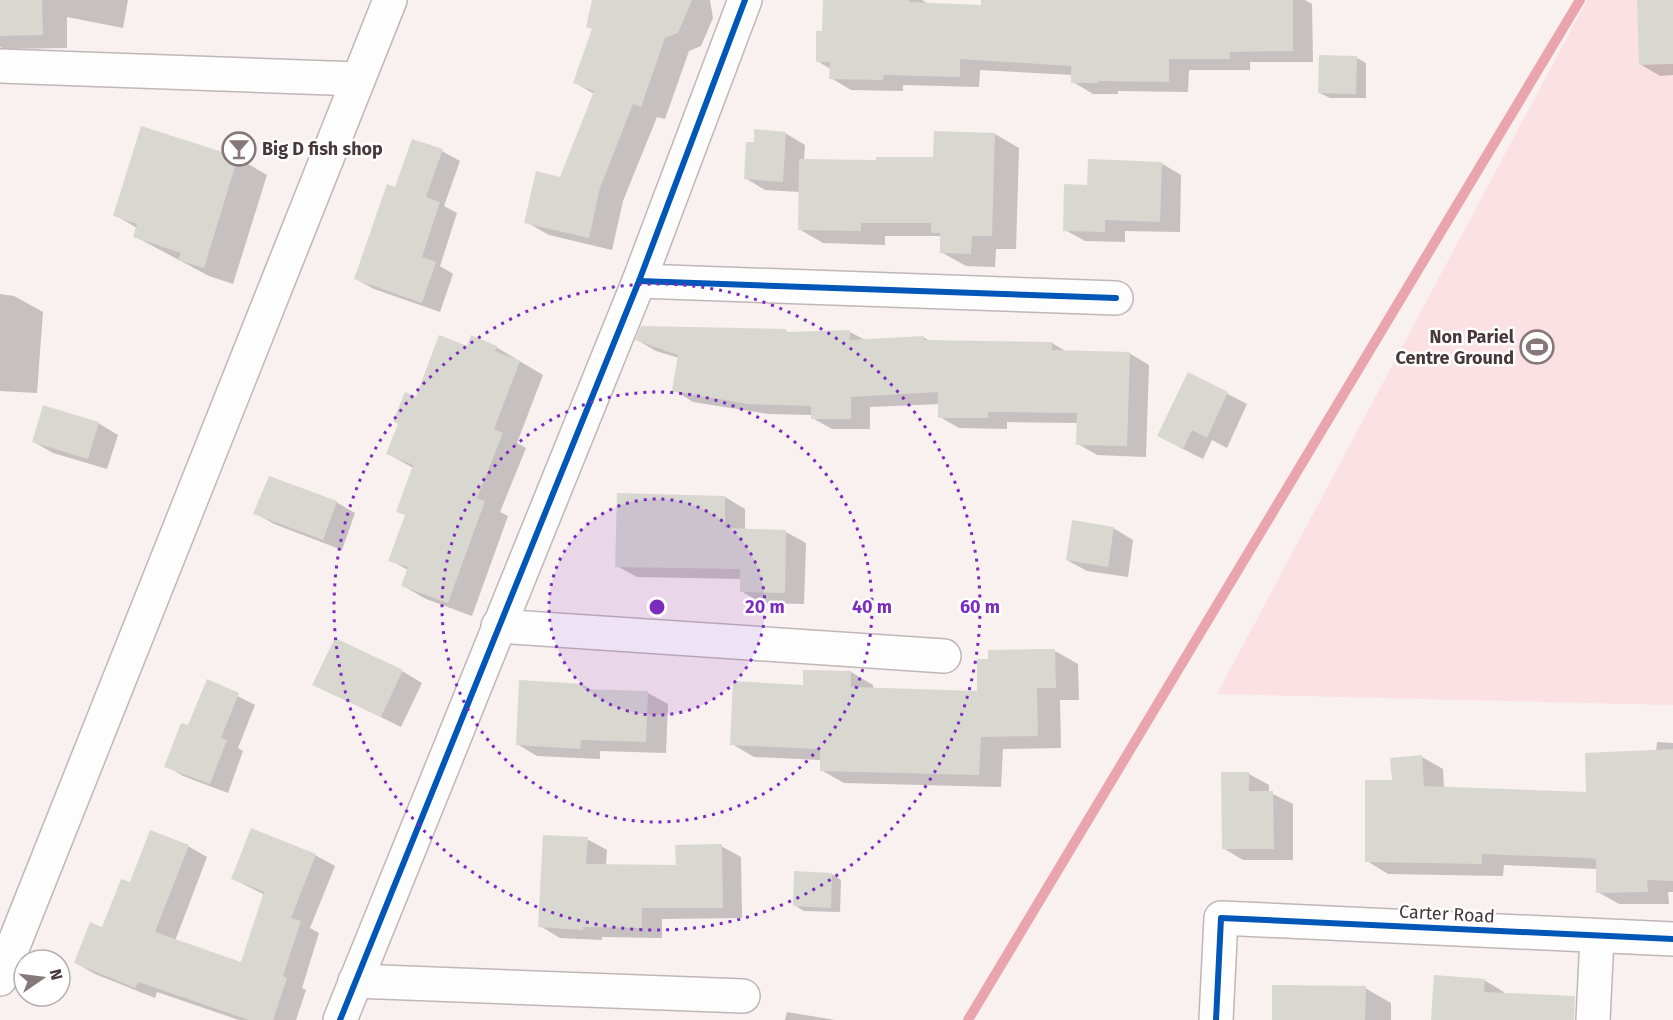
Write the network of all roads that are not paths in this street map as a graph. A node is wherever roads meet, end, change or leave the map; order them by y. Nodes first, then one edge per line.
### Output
1 (390, 0) edge
2 (745, 0) edge
3 (0, 66) edge
4 (358, 79) junction
5 (639, 280) junction
6 (1116, 298) dead end
7 (498, 626) junction
8 (944, 656) dead end
9 (1597, 937) junction
10 (1673, 939) edge
11 (0, 979) edge
12 (355, 981) junction
13 (743, 996) dead end
14 (340, 1020) edge
15 (1216, 1020) edge
16 (1593, 1020) edge

1 - 4 street
2 - 5 street
3 - 4 street
4 - 11 street
5 - 6 street
5 - 7 street
7 - 8 street
7 - 12 street
9 - 10 street, Carter Road
9 - 15 street, Carter Road
9 - 16 street
12 - 13 street
12 - 14 street

